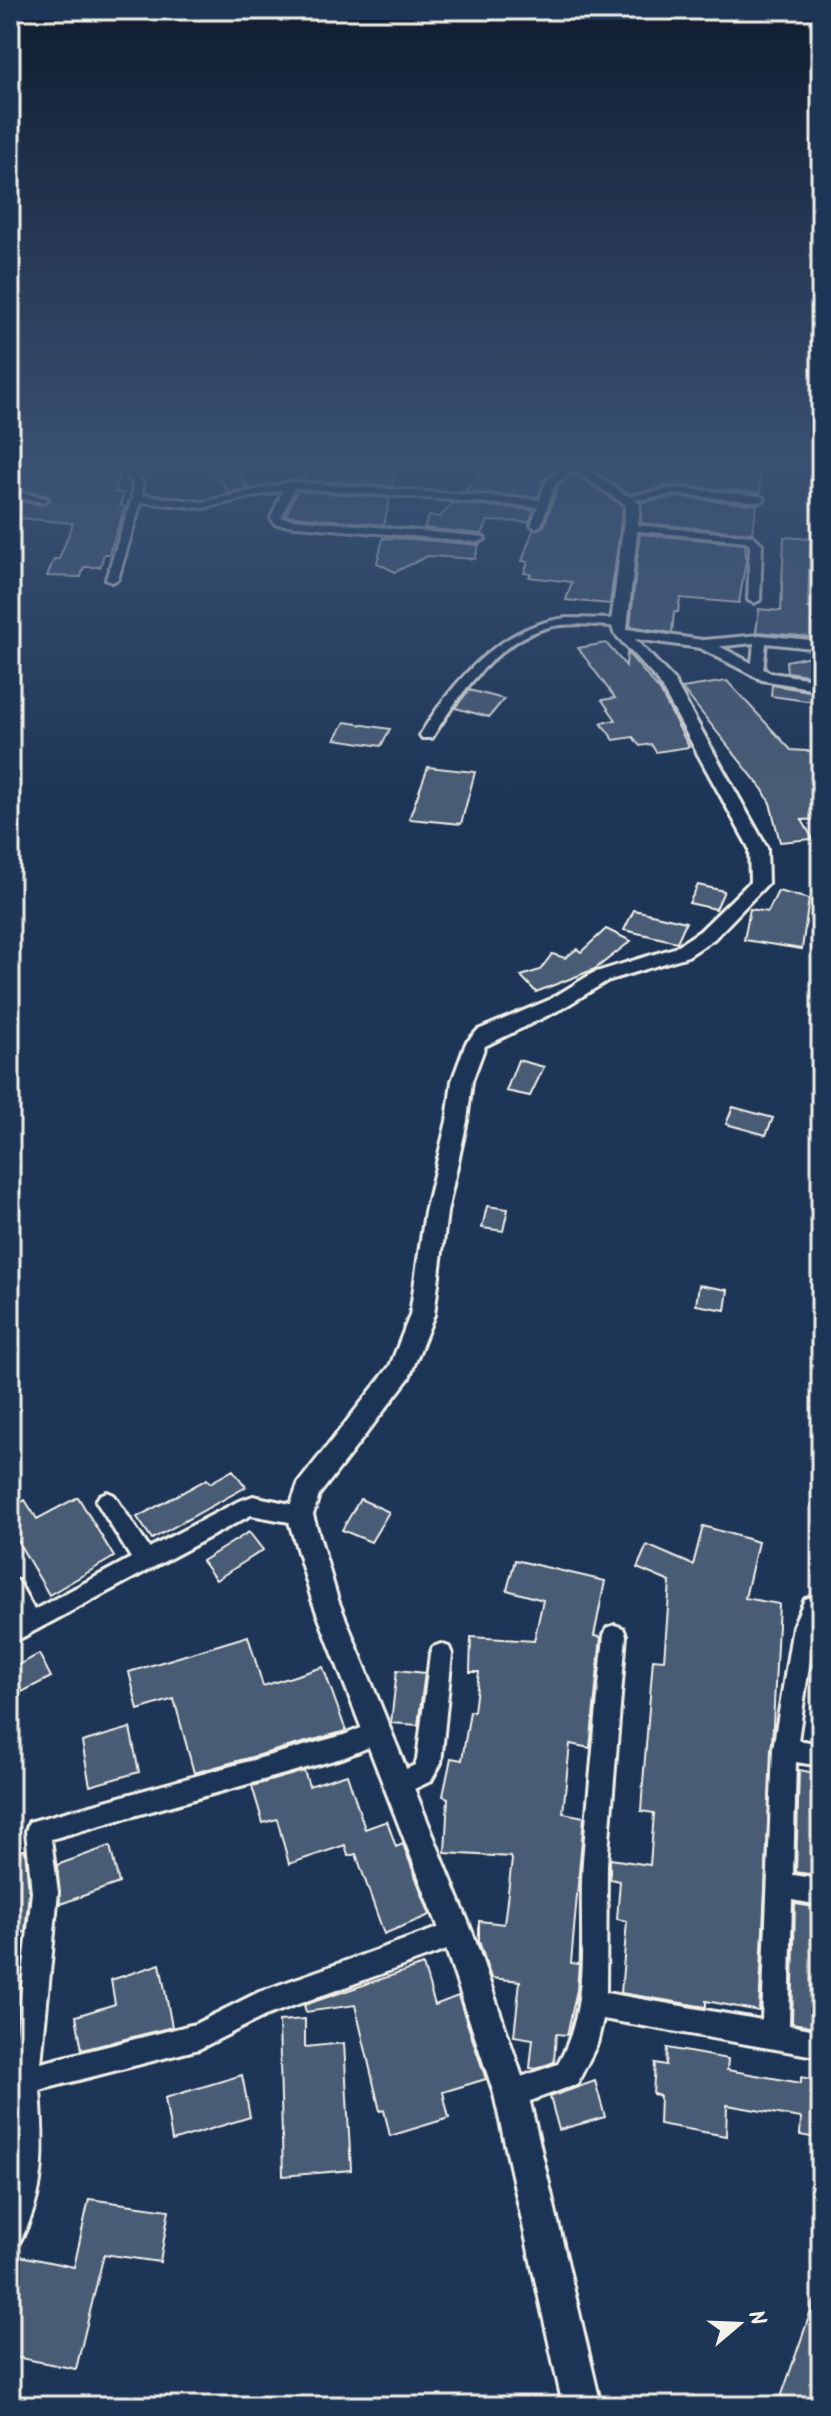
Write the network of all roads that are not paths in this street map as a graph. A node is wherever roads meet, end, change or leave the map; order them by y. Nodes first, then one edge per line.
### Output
1 (626, 577) edge
2 (755, 577) edge
3 (754, 600) dead end
4 (619, 628) junction
5 (760, 639) junction
6 (704, 644) junction
7 (821, 645) edge
8 (757, 672) junction
9 (821, 685) edge
10 (427, 735) dead end
11 (107, 1501) dead end
12 (300, 1515) junction
13 (145, 1561) junction
14 (10, 1588) edge
15 (821, 1604) edge
16 (20, 1628) edge
17 (615, 1635) dead end
18 (441, 1654) dead end
19 (376, 1733) junction
20 (785, 1749) junction
21 (821, 1755) edge
22 (397, 1785) junction
23 (779, 1885) junction
24 (821, 1892) edge
25 (457, 1934) junction
26 (593, 2004) junction
27 (775, 2037) junction
28 (821, 2044) edge
29 (26, 2080) junction
30 (511, 2094) junction
31 (10, 2231) edge
32 (582, 2406) edge

1 - 4 street
2 - 3 street
4 - 6 street
4 - 10 street
4 - 12 street
5 - 6 street
5 - 7 street
5 - 8 street
6 - 8 street
8 - 9 street
11 - 13 street
12 - 13 street
12 - 19 street
13 - 16 street
14 - 16 street
15 - 20 street
17 - 26 street
18 - 22 street
19 - 22 street
19 - 29 street
20 - 21 street
20 - 23 street
22 - 25 street
23 - 24 street
23 - 27 street
25 - 29 street
25 - 30 street
26 - 27 street
26 - 30 street
27 - 28 street
29 - 31 street
30 - 32 street

